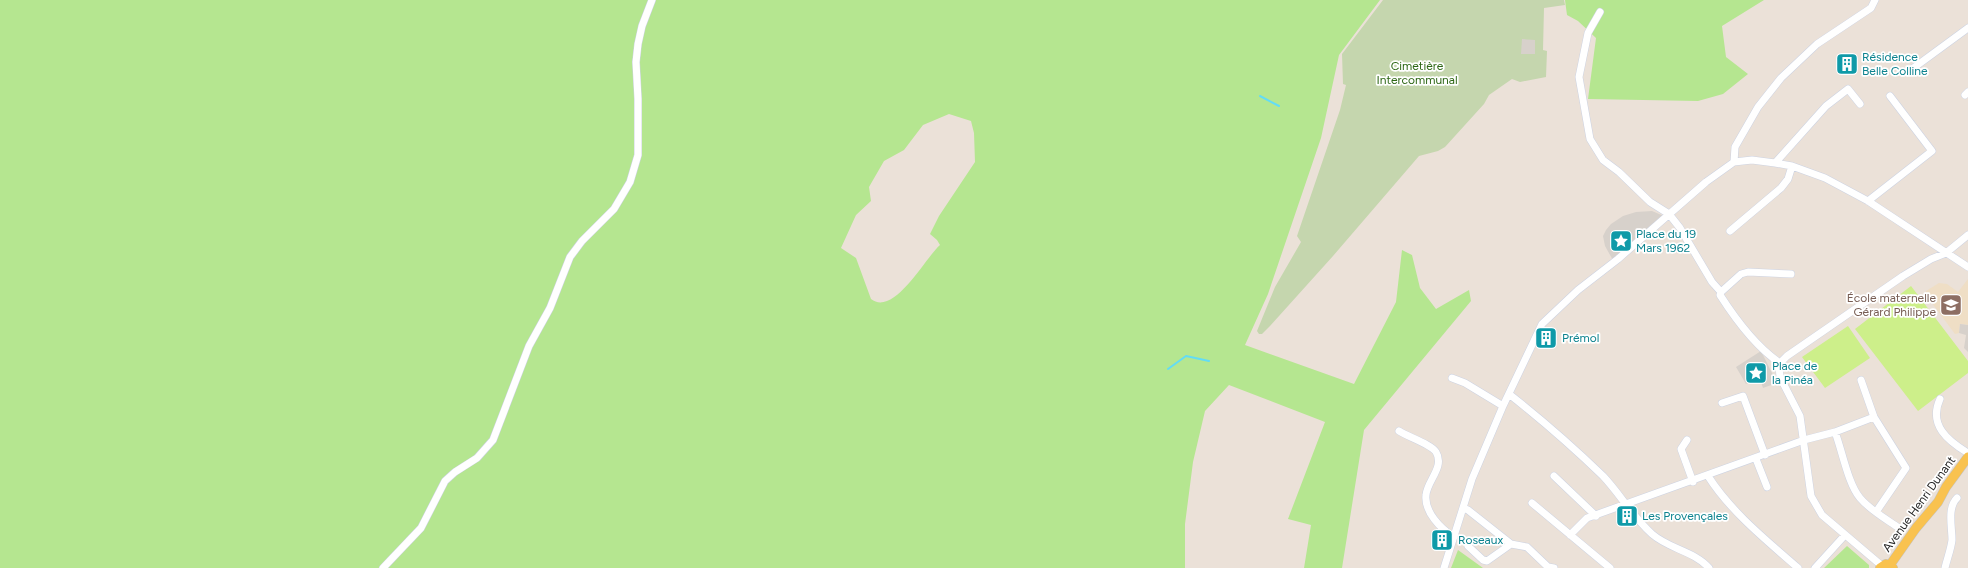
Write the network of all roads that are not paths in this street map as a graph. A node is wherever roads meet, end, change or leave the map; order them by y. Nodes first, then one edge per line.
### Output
1 (652, 0) edge
2 (1875, 0) edge
3 (1600, 12) dead end
4 (1968, 28) edge
5 (1908, 72) dead end
6 (1890, 96) dead end
7 (1860, 104) dead end
8 (1734, 162) junction
9 (1775, 163) junction
10 (1792, 166) junction
11 (1868, 201) junction
12 (1669, 214) junction
13 (1730, 231) dead end
14 (1968, 235) edge
15 (1946, 253) junction
16 (1968, 267) edge
17 (1791, 274) dead end
18 (1721, 292) junction
19 (1780, 363) junction
20 (1452, 378) dead end
21 (1861, 380) dead end
22 (1509, 394) junction
23 (1940, 400) dead end
24 (1722, 403) dead end
25 (1503, 406) junction
26 (1874, 417) junction
27 (1399, 431) dead end
28 (1835, 432) junction
29 (1687, 440) dead end
30 (1804, 440) junction
31 (1968, 453) edge
32 (1765, 455) junction
33 (1968, 457) edge
34 (1756, 459) junction
35 (1554, 476) dead end
36 (1708, 476) junction
37 (1693, 482) junction
38 (1767, 487) dead end
39 (1957, 498) dead end
40 (1532, 503) dead end
41 (1626, 505) junction
42 (1463, 508) junction
43 (1876, 512) junction
44 (1596, 516) junction
45 (1899, 528) dead end
46 (1570, 535) junction
47 (1845, 535) junction
48 (1454, 537) junction
49 (1511, 544) junction
50 (1468, 546) dead end
51 (1886, 567) edge
52 (383, 568) edge
53 (1444, 568) edge
54 (1554, 568) edge
55 (1610, 568) edge
56 (1709, 568) edge
57 (1798, 568) edge
58 (1815, 568) edge
59 (1945, 568) edge

1 - 52 street
2 - 8 street
3 - 12 street
4 - 5 street
6 - 11 street
7 - 9 street
8 - 9 street
8 - 12 street
9 - 10 street
10 - 11 street
10 - 13 street
11 - 15 street
12 - 18 street
12 - 22 street
14 - 15 street
15 - 16 street
15 - 19 street
17 - 18 street
18 - 19 street
19 - 30 street
20 - 25 street
21 - 26 street
22 - 25 street
22 - 41 street
23 - 31 street
24 - 32 street
25 - 42 street
26 - 28 street
26 - 43 street
27 - 48 street
28 - 30 street
28 - 43 street
29 - 37 street
30 - 32 street
30 - 47 street
32 - 34 street
33 - 51 main road, Avenue Henri Dunant
34 - 36 street
34 - 38 street
35 - 44 street
36 - 37 street
36 - 57 street
37 - 41 street
39 - 59 street
40 - 46 street
41 - 44 street
41 - 56 street
42 - 48 street
42 - 49 street
43 - 45 street
44 - 46 street
46 - 55 street
47 - 51 street
47 - 58 street
48 - 53 street
49 - 50 street
49 - 54 street

